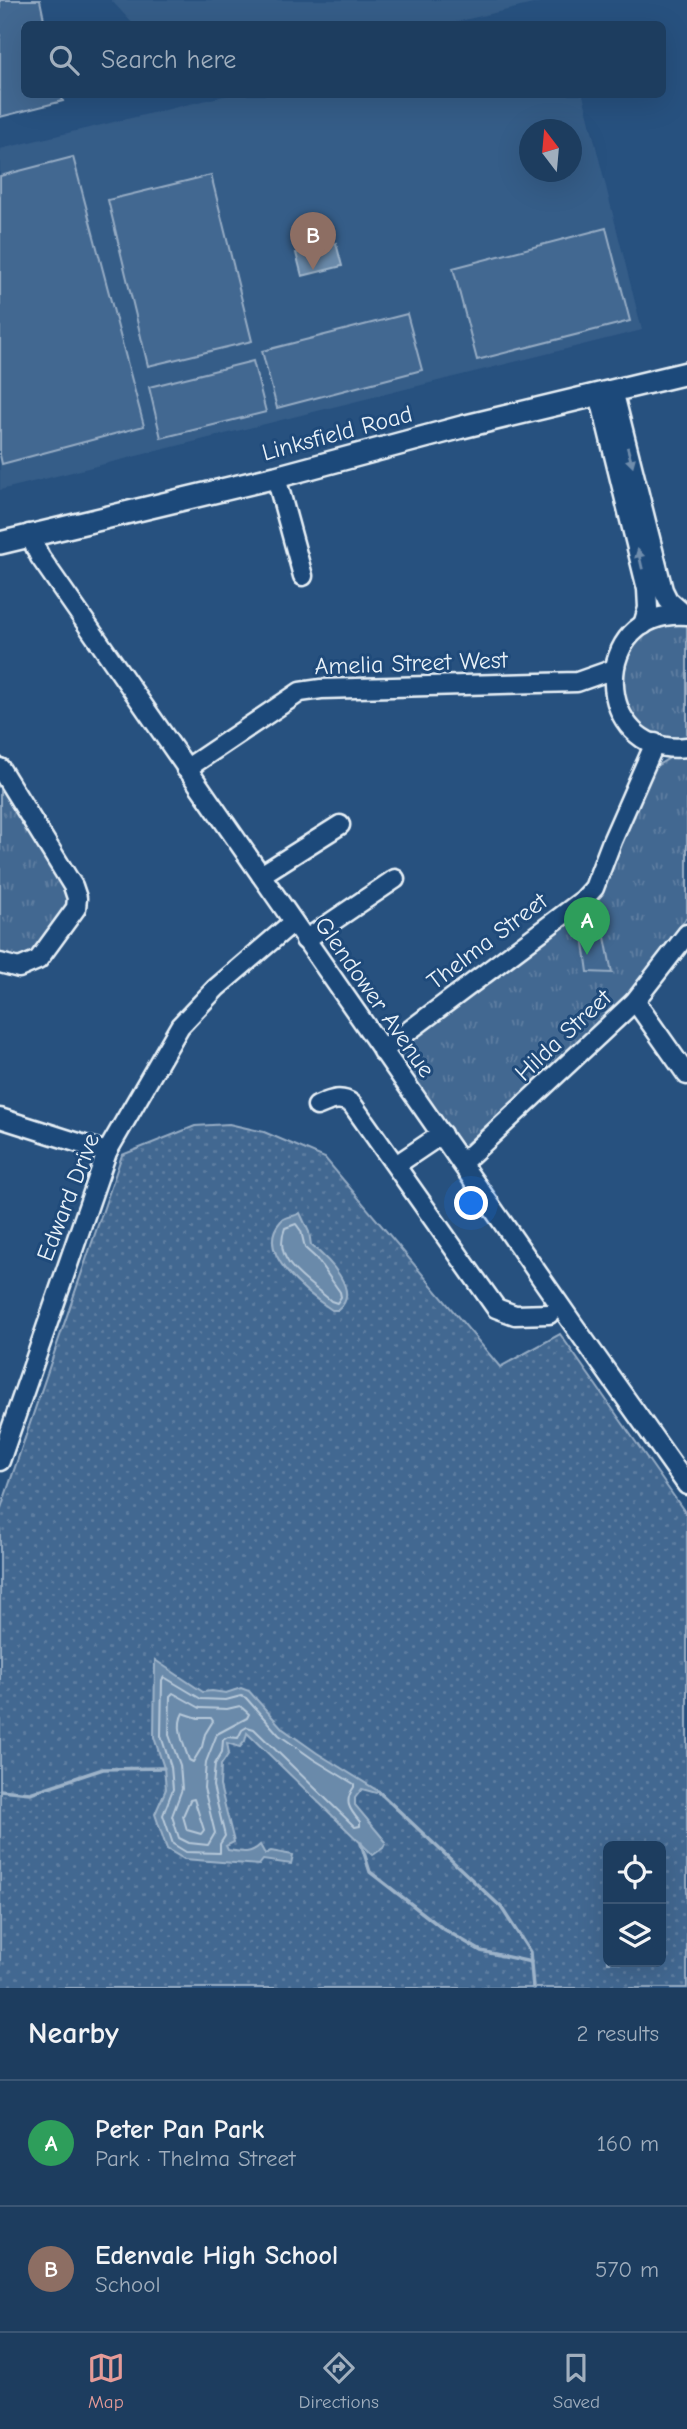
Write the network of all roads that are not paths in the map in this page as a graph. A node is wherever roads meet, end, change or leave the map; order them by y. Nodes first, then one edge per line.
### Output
1 (687, 373) edge
2 (606, 392) junction
3 (276, 477) junction
4 (636, 508) junction
5 (29, 534) junction
6 (0, 543) edge
7 (303, 576) dead end
8 (685, 615) edge
9 (643, 625) junction
10 (614, 669) junction
11 (577, 682) junction
12 (615, 700) junction
13 (655, 743) junction
14 (687, 747) edge
15 (0, 768) edge
16 (186, 769) junction
17 (340, 825) dead end
18 (261, 875) junction
19 (395, 879) dead end
20 (293, 922) junction
21 (687, 934) edge
22 (305, 940) junction
23 (0, 963) edge
24 (635, 1001) junction
25 (382, 1051) junction
26 (687, 1075) edge
27 (317, 1106) dead end
28 (0, 1118) edge
29 (442, 1134) junction
30 (107, 1152) junction
31 (463, 1163) junction
32 (396, 1165) junction
33 (549, 1314) dead end
34 (0, 1461) edge
35 (687, 1485) edge

1 - 2 main road, Linksfield Road
2 - 3 main road, Linksfield Road
2 - 4 street
3 - 5 main road, Linksfield Road
3 - 7 street
4 - 8 street
9 -> 4 street
5 - 6 main road, Linksfield Road
5 - 16 street, Glendower Avenue
8 - 9 street
9 - 10 street
10 - 11 street, Amelia Street West
10 - 12 street
11 - 12 street, Amelia Street West
11 - 16 street, Amelia Street West
12 - 13 street
13 - 14 street
13 - 25 street, Thelma Street
15 - 23 street
16 - 18 street, Glendower Avenue
17 - 18 street
18 - 20 street, Glendower Avenue
19 - 22 street
20 - 22 street, Glendower Avenue
20 - 30 street, Edward Drive
21 - 24 street, Hilda Street
22 - 25 street, Glendower Avenue
24 - 26 street
24 - 31 street, Hilda Street
25 - 29 street, Glendower Avenue
27 - 32 street
28 - 30 street
29 - 31 street, Glendower Avenue
29 - 32 street
30 - 34 street, Edward Drive
31 - 35 street, Glendower Avenue
32 - 33 street

